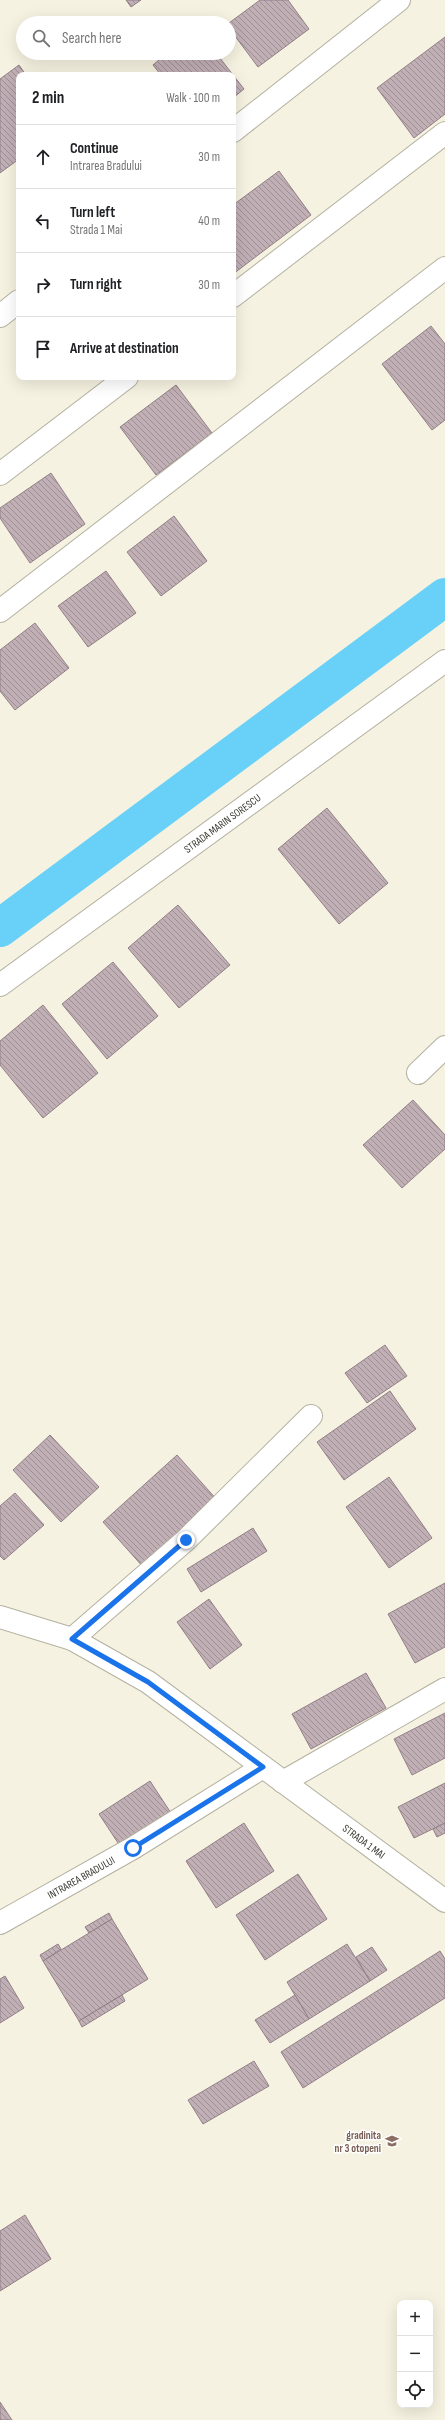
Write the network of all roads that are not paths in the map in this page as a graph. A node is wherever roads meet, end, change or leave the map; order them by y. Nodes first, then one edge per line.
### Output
1 (399, 0) edge
2 (236, 130) edge
3 (445, 133) edge
4 (445, 268) edge
5 (236, 294) edge
6 (16, 303) edge
7 (0, 316) edge
8 (123, 380) edge
9 (0, 474) edge
10 (0, 611) edge
11 (445, 661) edge
12 (0, 986) edge
13 (445, 1047) edge
14 (418, 1073) dead end
15 (311, 1416) dead end
16 (0, 1617) edge
17 (72, 1639) junction
18 (445, 1689) edge
19 (263, 1767) junction
20 (283, 1782) junction
21 (445, 1901) edge
22 (0, 1923) edge

1 - 2 street
3 - 5 street
4 - 10 street
6 - 7 street
8 - 9 street
11 - 12 street, STRADA MARIN SORESCU
13 - 14 street
15 - 17 street
16 - 17 street, STRADA 1 MAI
17 - 19 street, STRADA 1 MAI
18 - 20 street
19 - 20 street, STRADA 1 MAI
19 - 22 street, INTRAREA BRADULUI
20 - 21 street, STRADA 1 MAI

